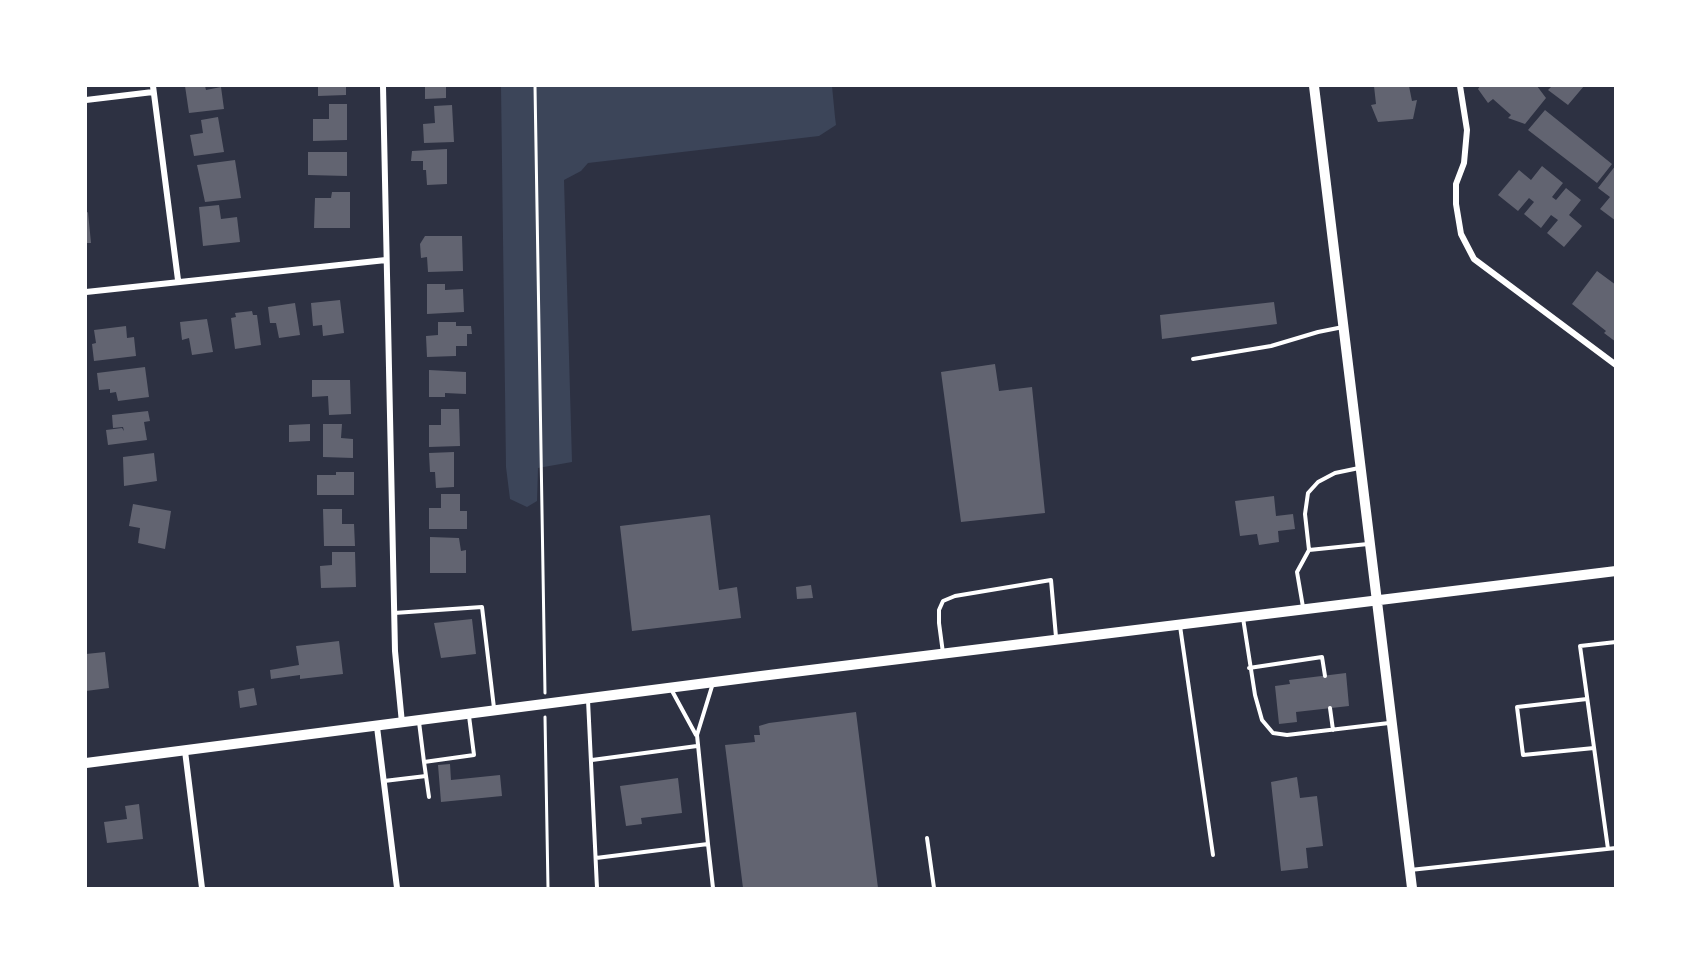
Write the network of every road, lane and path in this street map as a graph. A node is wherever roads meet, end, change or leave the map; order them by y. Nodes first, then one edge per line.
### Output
1 (383, 86) edge
2 (535, 86) edge
3 (1314, 86) edge
4 (1460, 86) edge
5 (153, 89) edge
6 (86, 100) edge
7 (386, 260) junction
8 (178, 280) junction
9 (86, 292) edge
10 (1343, 327) junction
11 (1193, 359) dead end
12 (1616, 365) edge
13 (1359, 468) junction
14 (1369, 543) junction
15 (1309, 550) junction
16 (1616, 571) edge
17 (1376, 600) junction
18 (1303, 609) junction
19 (394, 614) junction
20 (1243, 617) junction
21 (1180, 625) junction
22 (1056, 640) junction
23 (1616, 642) edge
24 (943, 654) junction
25 (1249, 668) junction
26 (1325, 676) dead end
27 (714, 683) junction
28 (671, 688) junction
29 (588, 699) junction
30 (1587, 699) junction
31 (545, 705) junction
32 (1330, 708) dead end
33 (495, 711) junction
34 (469, 715) junction
35 (419, 722) junction
36 (1391, 723) junction
37 (402, 724) junction
38 (377, 727) junction
39 (1333, 730) junction
40 (697, 735) junction
41 (697, 746) junction
42 (1594, 748) junction
43 (185, 752) junction
44 (592, 760) junction
45 (424, 762) junction
46 (86, 763) edge
47 (426, 776) junction
48 (384, 781) junction
49 (429, 797) dead end
50 (927, 838) dead end
51 (708, 844) junction
52 (1616, 848) edge
53 (1608, 849) junction
54 (1213, 855) dead end
55 (596, 858) junction
56 (1409, 870) junction
57 (202, 888) edge
58 (397, 888) edge
59 (548, 888) edge
60 (597, 888) edge
61 (713, 888) edge
62 (934, 888) edge
63 (1412, 888) edge

1 - 7 street
2 - 31 path
3 - 10 main road
4 - 12 street
5 - 6 street
5 - 8 street
7 - 8 street
7 - 19 street
8 - 9 street
10 - 11 lane
10 - 13 main road
13 - 14 main road
13 - 15 lane
14 - 15 lane
14 - 17 main road
15 - 18 lane
16 - 17 main road
17 - 18 main road
17 - 36 main road
18 - 20 main road
19 - 33 lane
19 - 37 street
20 - 21 main road
20 - 25 lane
21 - 22 main road
21 - 54 lane
22 - 24 main road
22 - 24 lane
23 - 30 lane
24 - 27 main road
25 - 26 lane
25 - 39 lane
27 - 28 main road
27 - 40 lane
28 - 29 main road
28 - 40 lane
29 - 31 main road
29 - 44 lane
30 - 42 lane
30 - 42 lane
31 - 33 main road
31 - 59 path
32 - 39 lane
33 - 34 main road
34 - 35 main road
34 - 45 lane
35 - 37 main road
35 - 45 lane
36 - 39 lane
36 - 56 main road
37 - 38 main road
38 - 43 main road
38 - 48 street
40 - 41 lane
41 - 44 lane
41 - 51 lane
42 - 53 lane
43 - 46 main road
43 - 57 street
44 - 55 lane
45 - 47 lane
47 - 48 lane
47 - 49 lane
48 - 58 street
50 - 62 lane
51 - 55 lane
51 - 61 lane
52 - 53 lane
53 - 56 lane
55 - 60 lane
56 - 63 main road

